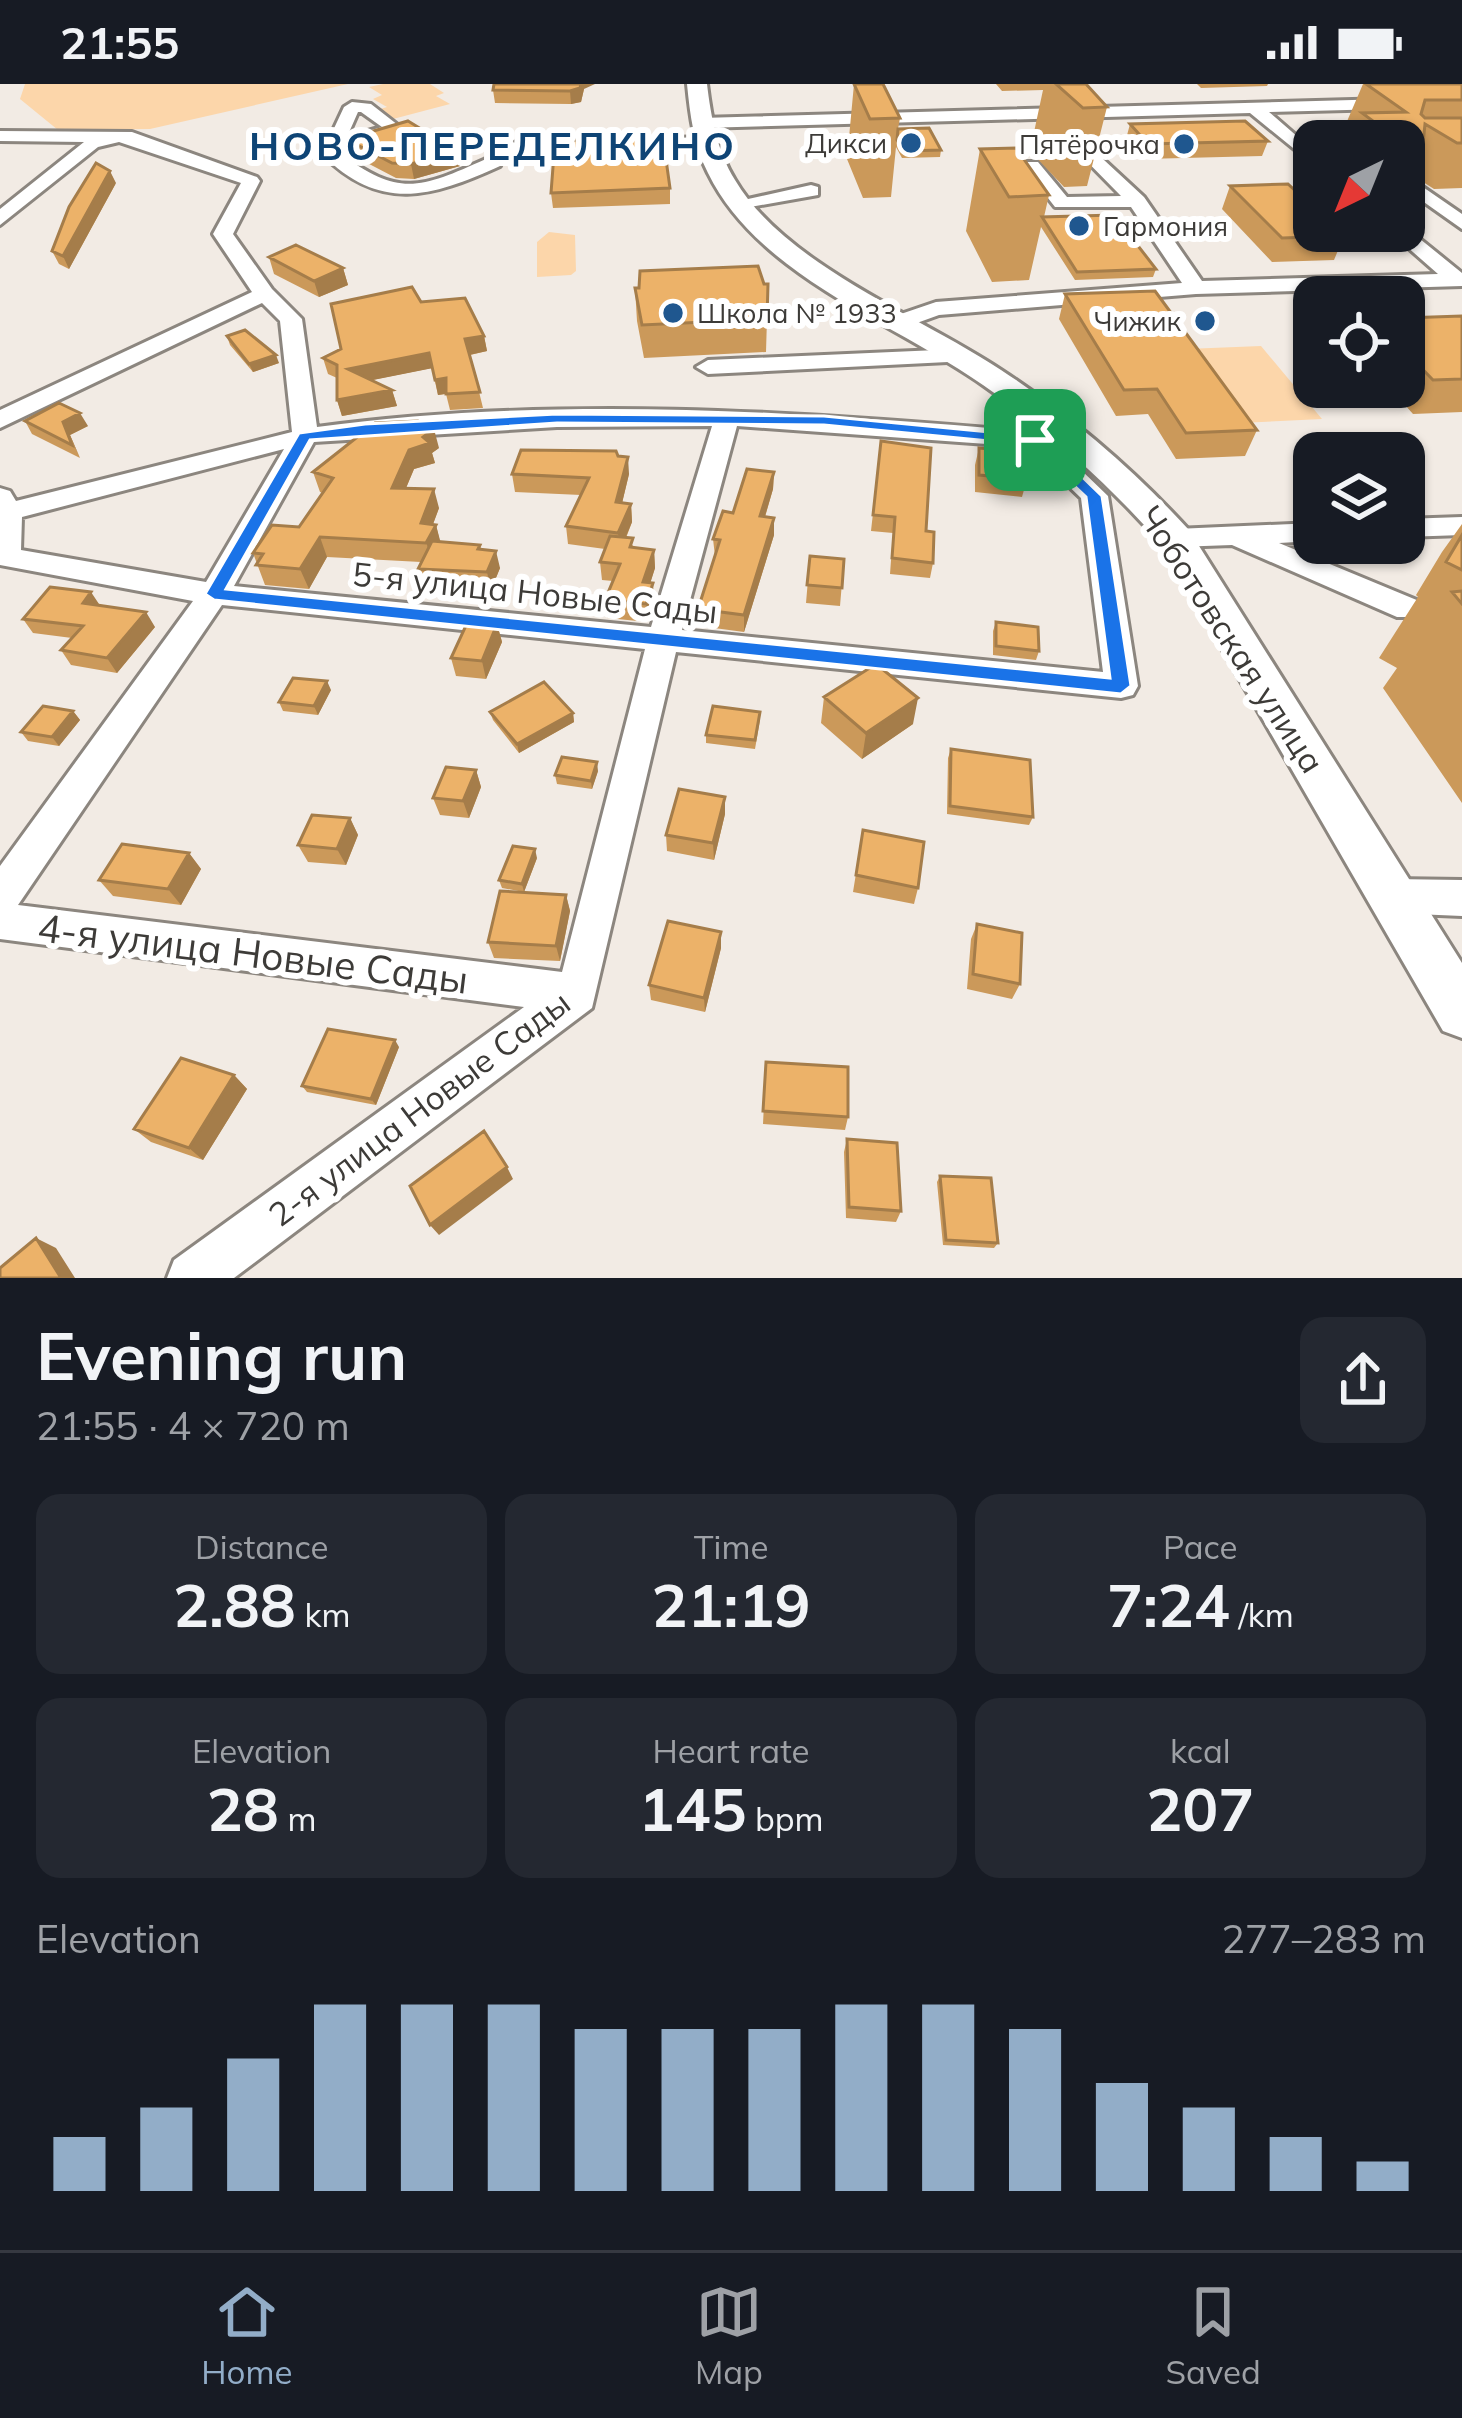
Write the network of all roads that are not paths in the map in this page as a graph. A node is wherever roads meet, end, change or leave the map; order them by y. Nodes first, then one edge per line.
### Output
1 (697, 84) edge
2 (1172, 94) dead end
3 (1146, 95) dead end
4 (1119, 96) dead end
5 (1462, 102) edge
6 (1252, 107) junction
7 (1188, 109) junction
8 (1133, 110) junction
9 (1160, 110) junction
10 (1051, 112) junction
11 (644, 130) dead end
12 (703, 132) junction
13 (0, 136) edge
14 (132, 137) junction
15 (567, 139) junction
16 (1293, 142) edge
17 (335, 146) dead end
18 (1293, 162) edge
19 (1283, 164) dead end
20 (1032, 166) edge
21 (811, 191) dead end
22 (1425, 195) edge
23 (1137, 201) junction
24 (739, 203) junction
25 (4, 215) edge
26 (1462, 224) edge
27 (1425, 252) edge
28 (1460, 280) edge
29 (1431, 281) junction
30 (1196, 288) junction
31 (264, 294) junction
32 (1462, 308) edge
33 (903, 321) junction
34 (960, 356) junction
35 (708, 367) dead end
36 (727, 418) junction
37 (0, 420) edge
38 (305, 436) junction
39 (1048, 436) junction
40 (3, 508) edge
41 (1462, 526) edge
42 (1425, 527) edge
43 (1293, 533) edge
44 (1235, 535) junction
45 (1176, 538) junction
46 (214, 594) junction
47 (1408, 609) dead end
48 (663, 641) junction
49 (4, 884) edge
50 (1392, 896) junction
51 (1462, 898) edge
52 (0, 921) edge
53 (577, 994) junction
54 (1462, 1012) edge
55 (192, 1278) edge

1 - 12 main road, Чоботовская улица
2 - 7 street
3 - 9 street
4 - 8 street
5 - 6 street
6 - 7 street
6 - 16 street
7 - 9 street
8 - 9 street
8 - 10 street
10 - 12 street
10 - 23 street
11 - 15 street
12 - 15 street
12 - 24 main road, Чоботовская улица
13 - 14 street
14 - 25 street
14 - 31 street
15 - 17 street
18 - 19 street
20 - 23 street
21 - 24 street
22 - 26 street
23 - 30 street
24 - 33 main road, Чоботовская улица
27 - 28 street
28 - 29 street
29 - 30 street
29 - 32 street
30 - 33 street
31 - 37 street
31 - 38 street
33 - 34 main road, Чоботовская улица
34 - 35 street
34 - 39 main road, Чоботовская улица
36 - 38 street
36 - 39 street
36 - 48 street, 2-я улица Новые Сады
38 - 40 street
38 - 46 street
39 - 45 main road, Чоботовская улица
39 - 48 street, 5-я улица Новые Сады
40 - 46 street, 5-я улица Новые Сады
41 - 42 street
43 - 44 street
44 - 45 street
44 - 47 street
45 - 50 main road, Чоботовская улица
46 - 48 street, 5-я улица Новые Сады
46 - 49 street
48 - 53 street, 2-я улица Новые Сады
50 - 51 street
50 - 54 main road, Чоботовская улица
52 - 53 street, 4-я улица Новые Сады
53 - 55 street, 2-я улица Новые Сады

